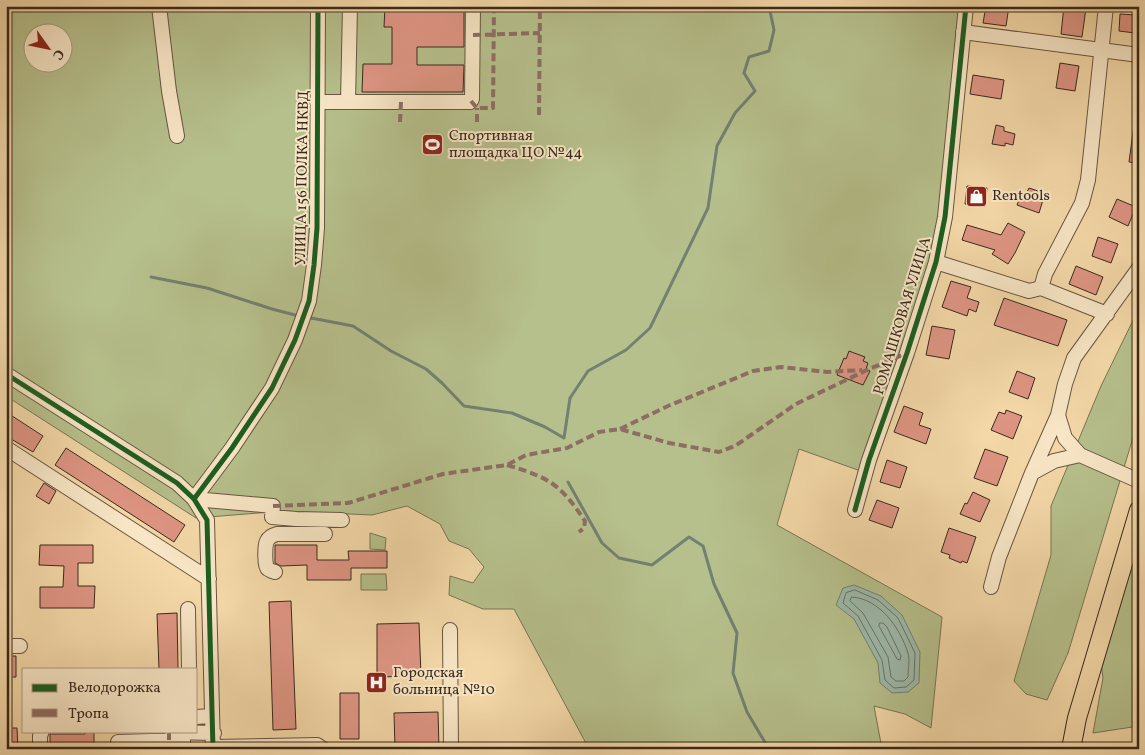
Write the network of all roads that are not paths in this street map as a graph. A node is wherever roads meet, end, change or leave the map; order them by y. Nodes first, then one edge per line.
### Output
1 (159, 6) edge
2 (318, 6) edge
3 (350, 6) edge
4 (473, 6) edge
5 (966, 6) edge
6 (1106, 6) edge
7 (963, 32) junction
8 (1101, 51) junction
9 (1139, 55) edge
10 (317, 102) junction
11 (348, 102) junction
12 (176, 136) dead end
13 (936, 262) junction
14 (1139, 268) edge
15 (1041, 288) junction
16 (1107, 314) junction
17 (6, 374) edge
18 (1058, 415) junction
19 (6, 448) edge
20 (1080, 455) junction
21 (1032, 473) junction
22 (1139, 481) edge
23 (194, 499) junction
24 (855, 510) dead end
25 (1139, 510) edge
26 (272, 516) junction
27 (342, 520) dead end
28 (325, 534) dead end
29 (271, 536) junction
30 (275, 572) dead end
31 (209, 579) junction
32 (991, 587) dead end
33 (188, 609) dead end
34 (450, 630) dead end
35 (211, 663) junction
36 (189, 666) edge
37 (212, 716) junction
38 (198, 717) edge
39 (186, 732) edge
40 (214, 733) junction
41 (118, 742) dead end
42 (214, 748) edge
43 (183, 749) edge
44 (323, 749) edge
45 (451, 749) edge
46 (1071, 749) edge

1 - 12 street
2 - 10 street, УЛИЦА 156 ПОЛКА НКВД
3 - 11 street
4 - 11 street
5 - 7 street, РОМАШКОВАЯ УЛИЦА
6 - 8 street
7 - 8 street
7 - 13 street, РОМАШКОВАЯ УЛИЦА
8 - 9 street
8 - 15 street
10 - 11 street
10 - 23 street, УЛИЦА 156 ПОЛКА НКВД
13 - 15 street
13 - 24 street, РОМАШКОВАЯ УЛИЦА
14 - 16 street
15 - 16 street
16 - 18 street
17 - 23 street
18 - 20 street
18 - 21 street
19 - 31 street
20 - 21 street
20 - 22 street
21 - 32 street
23 - 26 street
23 - 31 street
25 - 46 main road
26 - 27 street
26 - 29 street
28 - 29 street
29 - 30 street
31 - 35 street
33 - 36 street
34 - 45 street
35 - 36 street
35 - 37 street
37 - 38 street
37 - 40 street
39 - 40 street
40 - 42 street
41 - 43 street
42 - 44 street

